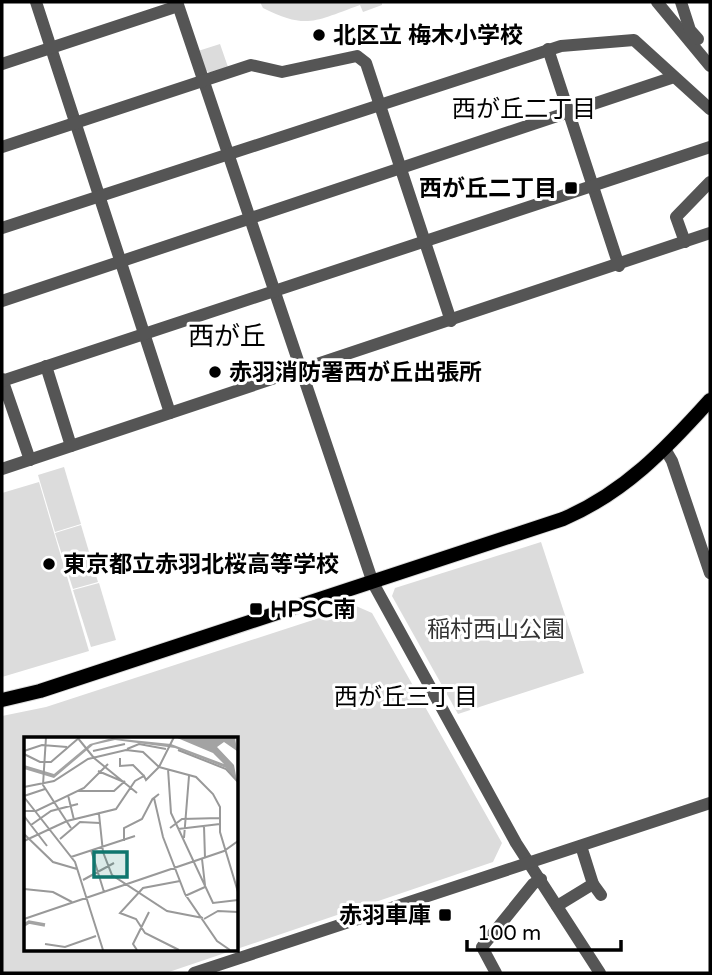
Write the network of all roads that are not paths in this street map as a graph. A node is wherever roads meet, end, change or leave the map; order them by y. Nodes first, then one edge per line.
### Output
1 (36, 2) edge
2 (657, 2) edge
3 (681, 2) edge
4 (177, 4) edge
5 (51, 48) junction
6 (548, 49) junction
7 (710, 54) edge
8 (2, 64) edge
9 (710, 66) edge
10 (674, 77) junction
11 (203, 81) junction
12 (379, 104) junction
13 (710, 109) edge
14 (569, 113) junction
15 (75, 123) junction
16 (710, 146) edge
17 (2, 147) edge
18 (228, 155) junction
19 (402, 169) junction
20 (710, 182) edge
21 (593, 185) junction
22 (100, 197) junction
23 (248, 220) junction
24 (2, 228) edge
25 (710, 233) edge
26 (424, 242) junction
27 (685, 242) junction
28 (122, 261) junction
29 (620, 265) junction
30 (273, 292) junction
31 (2, 301) edge
32 (452, 321) junction
33 (145, 334) junction
34 (46, 366) junction
35 (299, 371) junction
36 (2, 380) edge
37 (710, 400) edge
38 (170, 413) junction
39 (71, 446) junction
40 (665, 449) junction
41 (30, 460) junction
42 (2, 469) edge
43 (710, 573) edge
44 (373, 583) junction
45 (2, 700) edge
46 (710, 803) edge
47 (581, 846) junction
48 (529, 862) junction
49 (541, 879) junction
50 (593, 884) junction
51 (601, 895) dead end
52 (557, 906) junction
53 (200, 972) edge
54 (496, 973) edge
55 (600, 973) edge

1 - 5 street
2 - 9 street
3 - 7 street
4 - 5 street
4 - 11 street
5 - 8 street
5 - 15 street
6 - 10 street
6 - 12 street
6 - 14 street
10 - 13 street
10 - 14 street
11 - 12 street
11 - 15 street
11 - 18 street
12 - 18 street
12 - 19 street
14 - 19 street
14 - 21 street
15 - 17 street
15 - 22 street
16 - 21 street
18 - 22 street
18 - 23 street
19 - 23 street
19 - 26 street
20 - 27 street
21 - 26 street
21 - 29 street
22 - 24 street
22 - 28 street
23 - 28 street
23 - 30 street
25 - 27 street
26 - 30 street
26 - 32 street
27 - 29 street
28 - 31 street
28 - 33 street
29 - 32 street
30 - 33 street
30 - 35 street
32 - 35 street
33 - 34 street
33 - 38 street
34 - 36 street
34 - 39 street
35 - 38 street
35 - 44 street
36 - 41 street
37 - 40 main road
38 - 39 street
39 - 41 street
40 - 43 street
40 - 44 main road
41 - 42 street
44 - 45 main road
44 - 48 street
46 - 47 street
47 - 48 street
47 - 50 street
48 - 49 street
48 - 53 street
49 - 52 street
49 - 54 street
50 - 51 street
50 - 52 street
52 - 55 street

